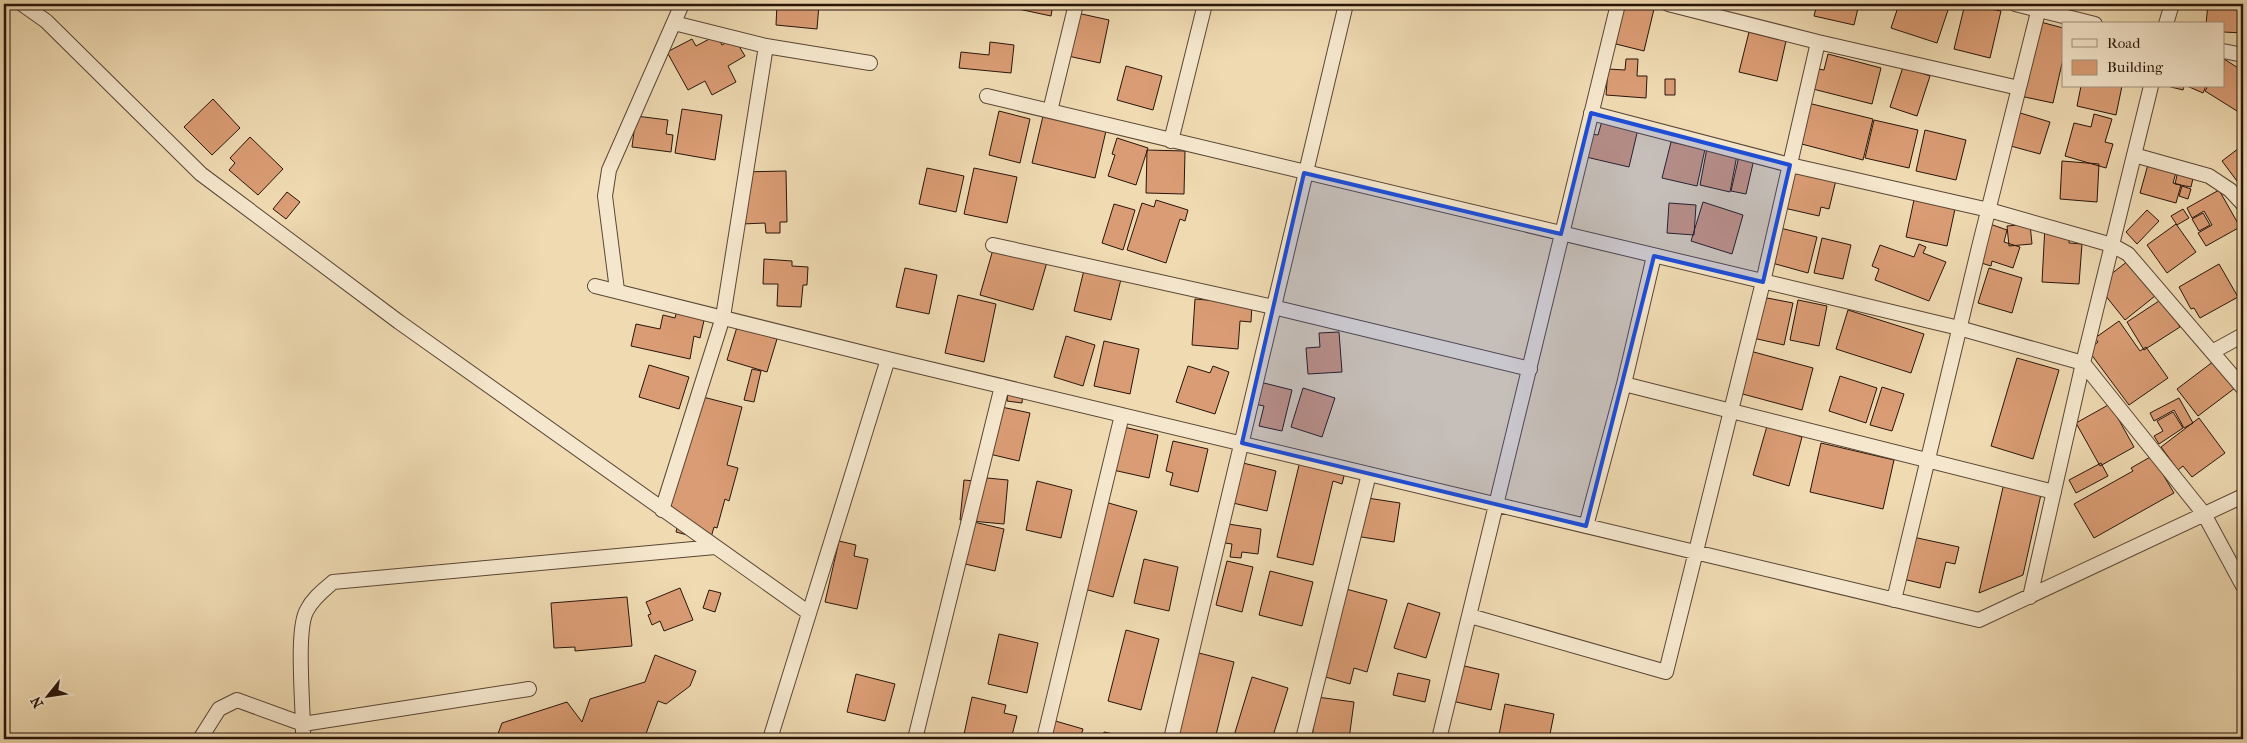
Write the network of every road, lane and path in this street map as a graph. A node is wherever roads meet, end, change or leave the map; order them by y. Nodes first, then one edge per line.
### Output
1 (22, 4) edge
2 (682, 4) edge
3 (1076, 4) edge
4 (1205, 4) edge
5 (1346, 4) edge
6 (1618, 4) edge
7 (1668, 4) edge
8 (2015, 4) edge
9 (2172, 4) edge
10 (2039, 6) edge
11 (2090, 22) edge
12 (2167, 22) edge
13 (674, 23) junction
14 (1818, 42) junction
15 (766, 46) junction
16 (2224, 51) edge
17 (2243, 55) edge
18 (870, 63) dead end
19 (2019, 88) junction
20 (2151, 88) edge
21 (986, 96) dead end
22 (1050, 111) junction
23 (1591, 113) junction
24 (1171, 141) junction
25 (2134, 155) junction
26 (1790, 165) junction
27 (1304, 173) junction
28 (2243, 204) edge
29 (1989, 210) junction
30 (1561, 234) junction
31 (993, 245) dead end
32 (2112, 245) junction
33 (1654, 256) junction
34 (1763, 282) junction
35 (595, 286) dead end
36 (617, 290) junction
37 (1273, 307) junction
38 (723, 317) junction
39 (1959, 328) junction
40 (2243, 334) edge
41 (2212, 352) junction
42 (888, 359) junction
43 (2083, 363) junction
44 (1530, 369) junction
45 (1624, 384) junction
46 (1002, 386) junction
47 (2243, 388) edge
48 (1732, 411) junction
49 (1122, 414) junction
50 (1242, 443) junction
51 (1927, 460) junction
52 (1368, 474) junction
53 (2054, 492) junction
54 (2243, 496) edge
55 (1498, 504) junction
56 (662, 510) junction
57 (2204, 514) junction
58 (1586, 526) junction
59 (715, 547) junction
60 (1697, 552) junction
61 (2243, 586) edge
62 (2030, 596) junction
63 (1894, 600) junction
64 (809, 613) junction
65 (1470, 616) junction
66 (530, 689) dead end
67 (304, 724) junction
68 (200, 739) edge
69 (303, 739) edge
70 (770, 739) edge
71 (915, 739) edge
72 (1044, 739) edge
73 (1171, 739) edge
74 (1302, 739) edge
75 (1439, 739) edge

1 - 56 street
2 - 13 street
3 - 22 street
4 - 24 street
5 - 27 street
6 - 23 street
7 - 14 street
8 - 10 street
9 - 12 street
10 - 11 street
10 - 19 street
13 - 15 street
13 - 36 street
14 - 19 street
14 - 26 street
15 - 18 street
15 - 38 street
16 - 17 street
19 - 29 street
20 - 25 street
21 - 22 street
22 - 24 street
23 - 26 street
23 - 30 street
24 - 27 street
25 - 28 street
25 - 32 street
26 - 29 street
26 - 34 street
27 - 30 street
27 - 37 street
29 - 32 street
29 - 39 street
30 - 33 street
30 - 44 street
31 - 37 street
32 - 41 street
32 - 43 street
33 - 34 street
33 - 45 street
34 - 39 street
34 - 48 street
35 - 36 street
36 - 38 street
37 - 44 street
37 - 50 street
38 - 42 street
38 - 56 street
39 - 43 street
39 - 51 street
40 - 41 street
41 - 47 street
42 - 46 street
42 - 64 street
43 - 53 street
43 - 57 street
44 - 55 street
45 - 48 street
45 - 58 street
46 - 49 street
46 - 71 street
48 - 51 street
48 - 60 street
49 - 50 street
49 - 72 street
50 - 52 street
50 - 73 street
51 - 53 street
51 - 63 street
52 - 55 street
52 - 74 street
53 - 62 street
54 - 57 street
55 - 58 street
55 - 65 street
56 - 59 street
57 - 61 street
57 - 62 street
58 - 60 street
59 - 64 street
59 - 67 street
60 - 63 street
60 - 65 street
62 - 63 street
64 - 70 street
65 - 75 street
66 - 67 street
67 - 68 street
67 - 69 street

